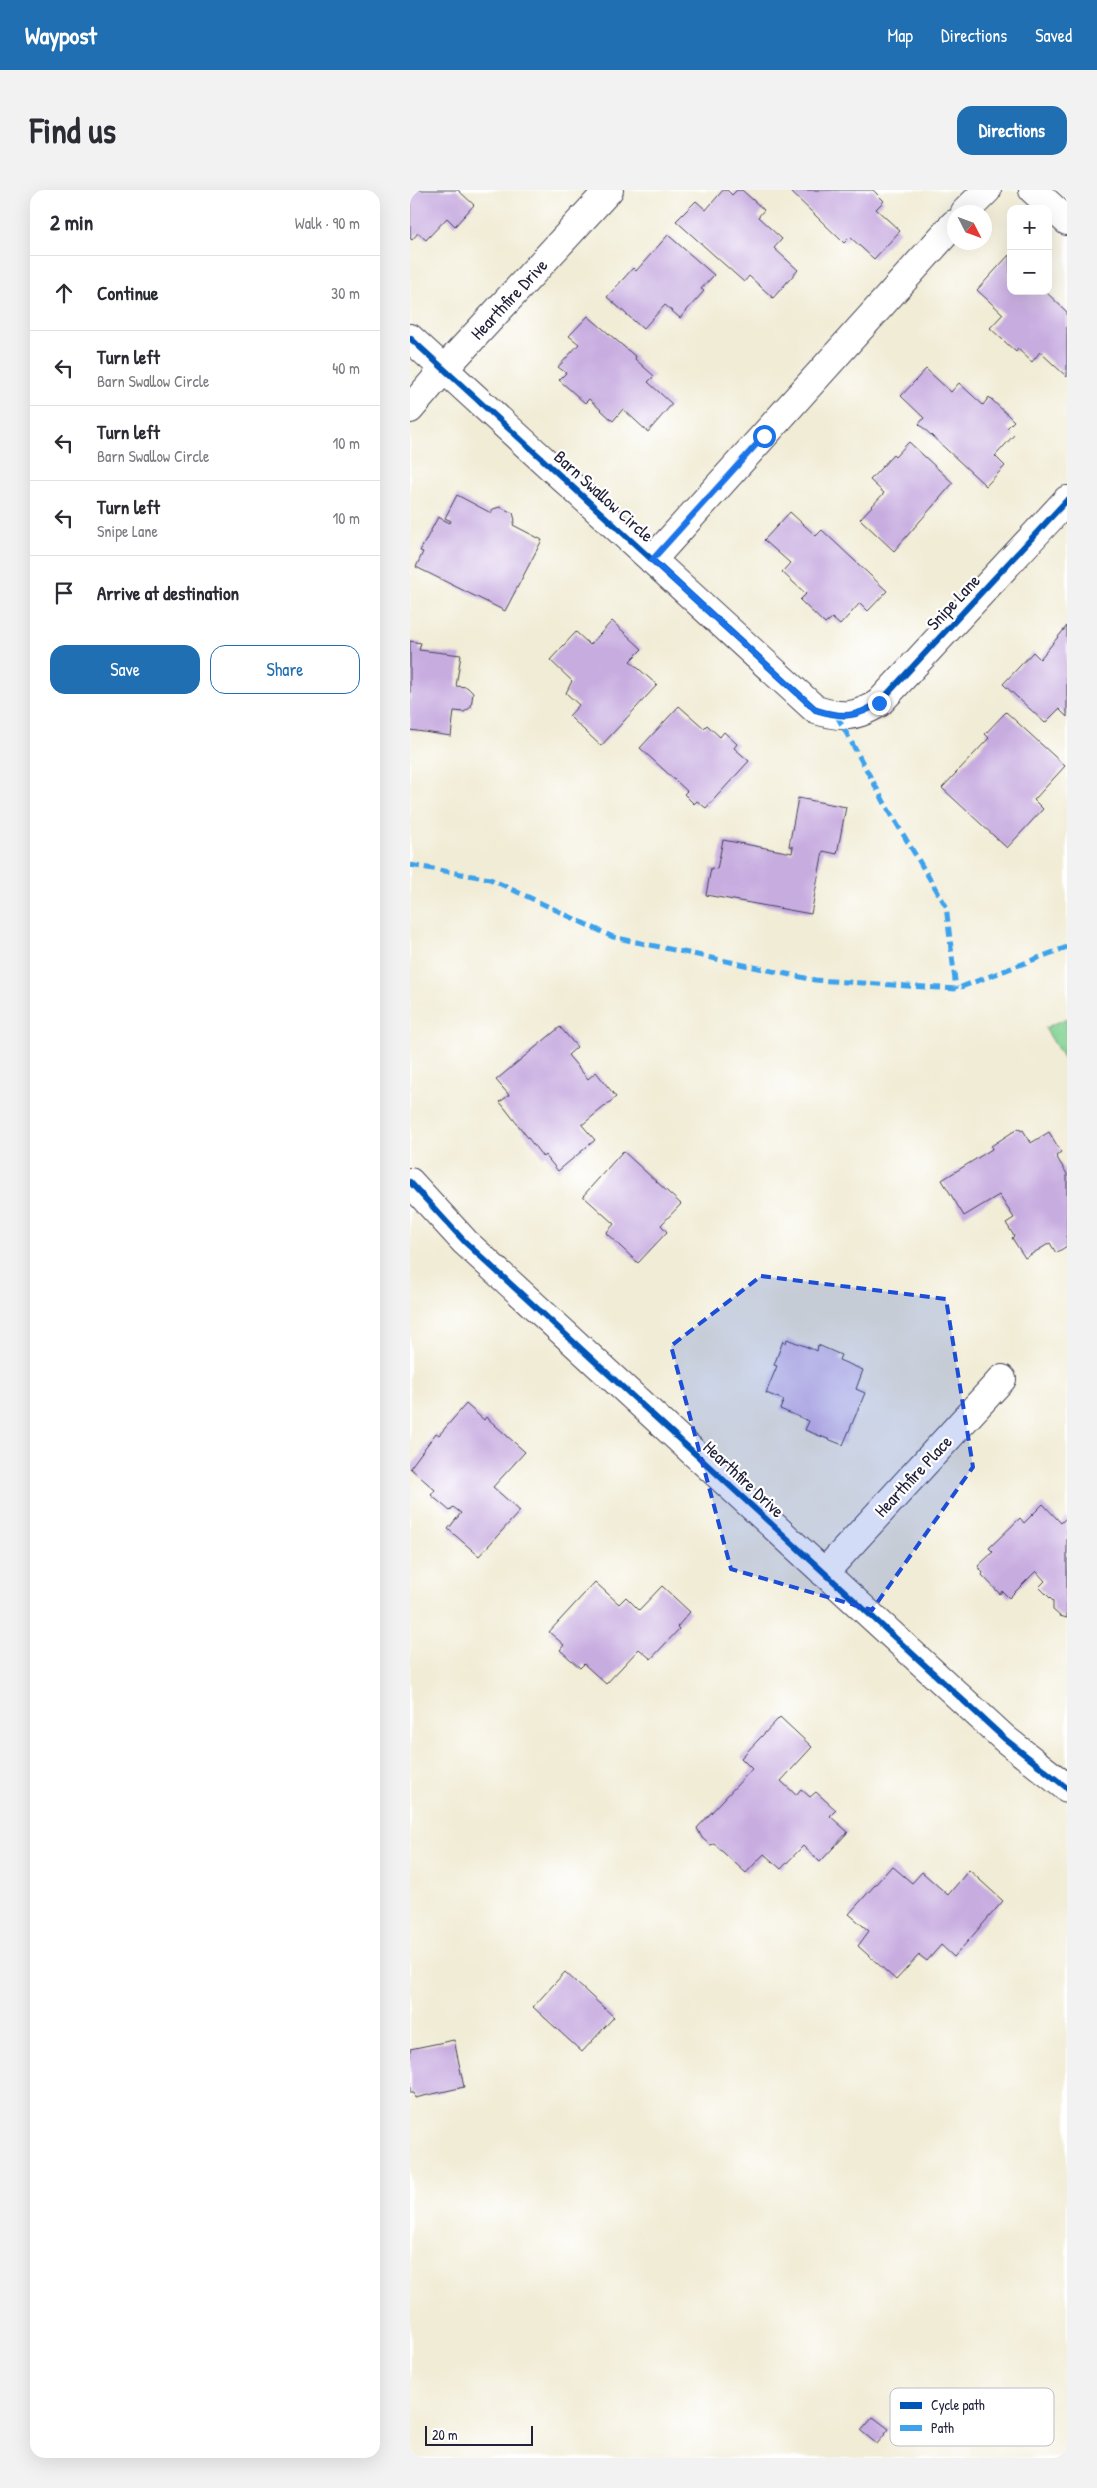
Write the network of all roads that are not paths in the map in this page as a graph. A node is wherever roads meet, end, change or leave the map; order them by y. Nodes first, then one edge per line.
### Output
1 (609, 190) edge
2 (987, 190) edge
3 (1033, 190) edge
4 (973, 205) edge
5 (1067, 222) edge
6 (947, 232) edge
7 (410, 338) edge
8 (444, 369) junction
9 (410, 409) edge
10 (1067, 500) edge
11 (652, 560) junction
12 (854, 715) joint
13 (410, 1182) edge
14 (1002, 1379) dead end
15 (824, 1573) junction
16 (1067, 1788) edge

1 - 8 street, Hearthfire Drive
2 - 4 street
3 - 5 street
6 - 11 street
7 - 8 street, Barn Swallow Circle
8 - 9 street, Hearthfire Drive
8 - 11 street, Barn Swallow Circle
10 - 12 street, Snipe Lane
11 - 12 street, Barn Swallow Circle
13 - 15 street, Hearthfire Drive
14 - 15 street, Hearthfire Place
15 - 16 street, Hearthfire Drive

